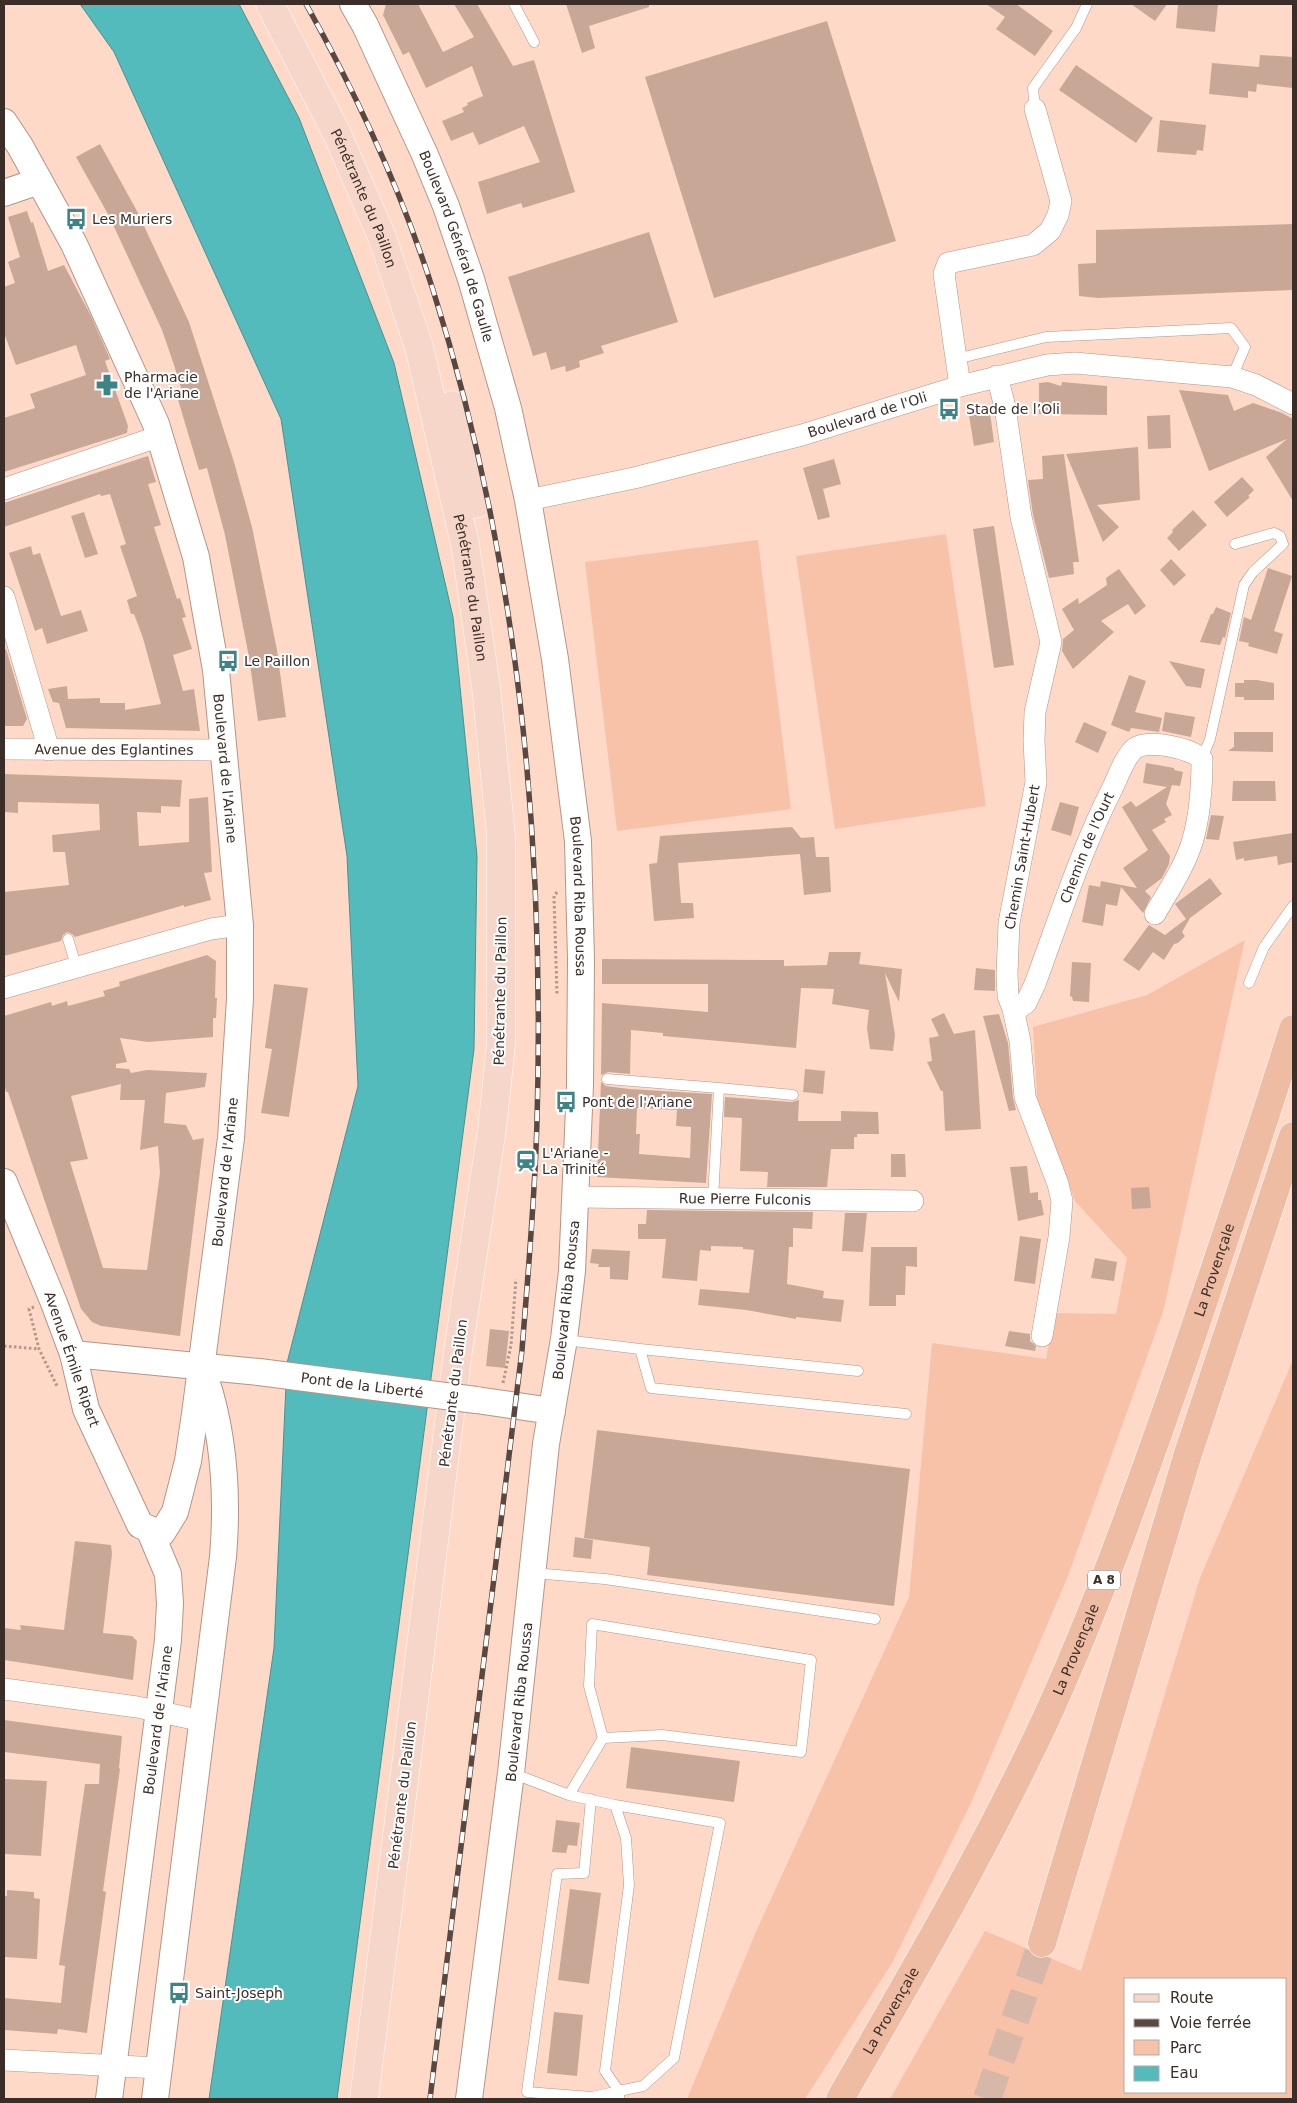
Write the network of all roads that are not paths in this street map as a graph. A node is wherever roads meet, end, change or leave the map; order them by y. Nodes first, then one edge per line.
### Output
1 (270, 4) edge
2 (290, 4) edge
3 (353, 4) edge
4 (514, 4) edge
5 (1087, 4) edge
6 (534, 42) dead end
7 (1035, 108) joint
8 (4, 122) edge
9 (38, 181) junction
10 (4, 193) edge
11 (956, 359) junction
12 (997, 376) junction
13 (1232, 377) junction
14 (960, 386) junction
15 (1293, 404) edge
16 (160, 436) junction
17 (4, 489) edge
18 (528, 500) junction
19 (1235, 544) dead end
20 (4, 597) edge
21 (4, 749) edge
22 (49, 750) junction
23 (224, 750) junction
24 (1202, 759) junction
25 (1293, 906) edge
26 (1155, 914) dead end
27 (240, 925) junction
28 (68, 939) dead end
29 (77, 968) junction
30 (1249, 983) dead end
31 (4, 988) edge
32 (1014, 1012) junction
33 (1293, 1029) edge
34 (608, 1079) dead end
35 (719, 1088) junction
36 (793, 1095) dead end
37 (1293, 1136) edge
38 (4, 1182) edge
39 (576, 1192) junction
40 (713, 1199) junction
41 (913, 1201) dead end
42 (1042, 1336) dead end
43 (564, 1339) junction
44 (640, 1349) junction
45 (73, 1354) junction
46 (202, 1366) junction
47 (858, 1371) dead end
48 (552, 1411) junction
49 (906, 1414) dead end
50 (149, 1529) junction
51 (533, 1573) junction
52 (875, 1619) dead end
53 (4, 1688) edge
54 (158, 1712) junction
55 (203, 1721) junction
56 (603, 1738) junction
57 (511, 1773) junction
58 (569, 1794) junction
59 (591, 1799) junction
60 (614, 1805) junction
61 (1042, 1943) tunnel mouth
62 (4, 2060) edge
63 (113, 2065) junction
64 (158, 2068) junction
65 (619, 2095) edge
66 (526, 2096) edge
67 (569, 2097) edge
68 (108, 2099) edge
69 (155, 2099) edge
70 (364, 2099) edge
71 (382, 2099) edge
72 (469, 2099) edge
73 (840, 2099) edge

1 - 70 main road, Pénétrante du Paillon
2 - 71 main road, Pénétrante du Paillon
3 - 18 street, Boulevard Général de Gaulle
4 - 6 lane
5 - 7 lane
7 - 11 street
8 - 9 street, Boulevard de l'Ariane
9 - 10 street
9 - 16 street, Boulevard de l'Ariane
11 - 13 lane
11 - 14 street
12 - 13 street, Boulevard de l'Oli
12 - 14 street, Boulevard de l'Oli
12 - 32 street, Chemin Saint-Hubert
13 - 15 street, Boulevard de l'Oli
14 - 18 street, Boulevard de l'Oli
16 - 17 street
16 - 23 street, Boulevard de l'Ariane
18 - 39 street, Boulevard Riba Roussa
19 - 24 lane
20 - 22 street
21 - 22 street, Avenue des Eglantines
22 - 23 street, Avenue des Eglantines
23 - 27 street, Boulevard de l'Ariane
24 - 26 street
24 - 32 street, Chemin de l'Ourt
25 - 30 lane
27 - 29 street
27 - 46 street, Boulevard de l'Ariane
28 - 29 lane
29 - 31 street
32 - 42 street, Chemin Saint-Hubert
33 - 73 highway, La Provençale / A 8
34 - 35 lane
35 - 36 lane
35 - 40 lane
37 - 61 highway
38 - 45 street, Avenue Émile Ripert
39 - 40 street, Rue Pierre Fulconis
39 - 43 street, Boulevard Riba Roussa
40 - 41 street, Rue Pierre Fulconis
43 - 44 lane
43 - 48 street, Boulevard Riba Roussa
44 - 47 lane
44 - 49 lane
45 - 46 street, Pont de la Liberté
45 - 50 street, Avenue Émile Ripert
46 - 48 street, Pont de la Liberté, bridge
46 - 50 street, Boulevard de l'Ariane
46 - 55 street, Boulevard de l'Ariane
48 - 51 street, Boulevard Riba Roussa
50 - 54 street, Boulevard de l'Ariane
51 - 52 lane
51 - 57 street, Boulevard Riba Roussa
53 - 54 street
54 - 55 street
54 - 63 street, Boulevard de l'Ariane
55 - 64 street, Boulevard de l'Ariane
56 - 56 lane
56 - 58 lane
57 - 58 lane
57 - 72 street, Boulevard Riba Roussa
58 - 59 lane
59 - 60 lane
59 - 66 lane
60 - 65 lane
60 - 65 lane
62 - 63 street
63 - 64 street
63 - 68 street, Boulevard de l'Ariane
64 - 69 street, Boulevard de l'Ariane
65 - 67 lane
66 - 67 lane

